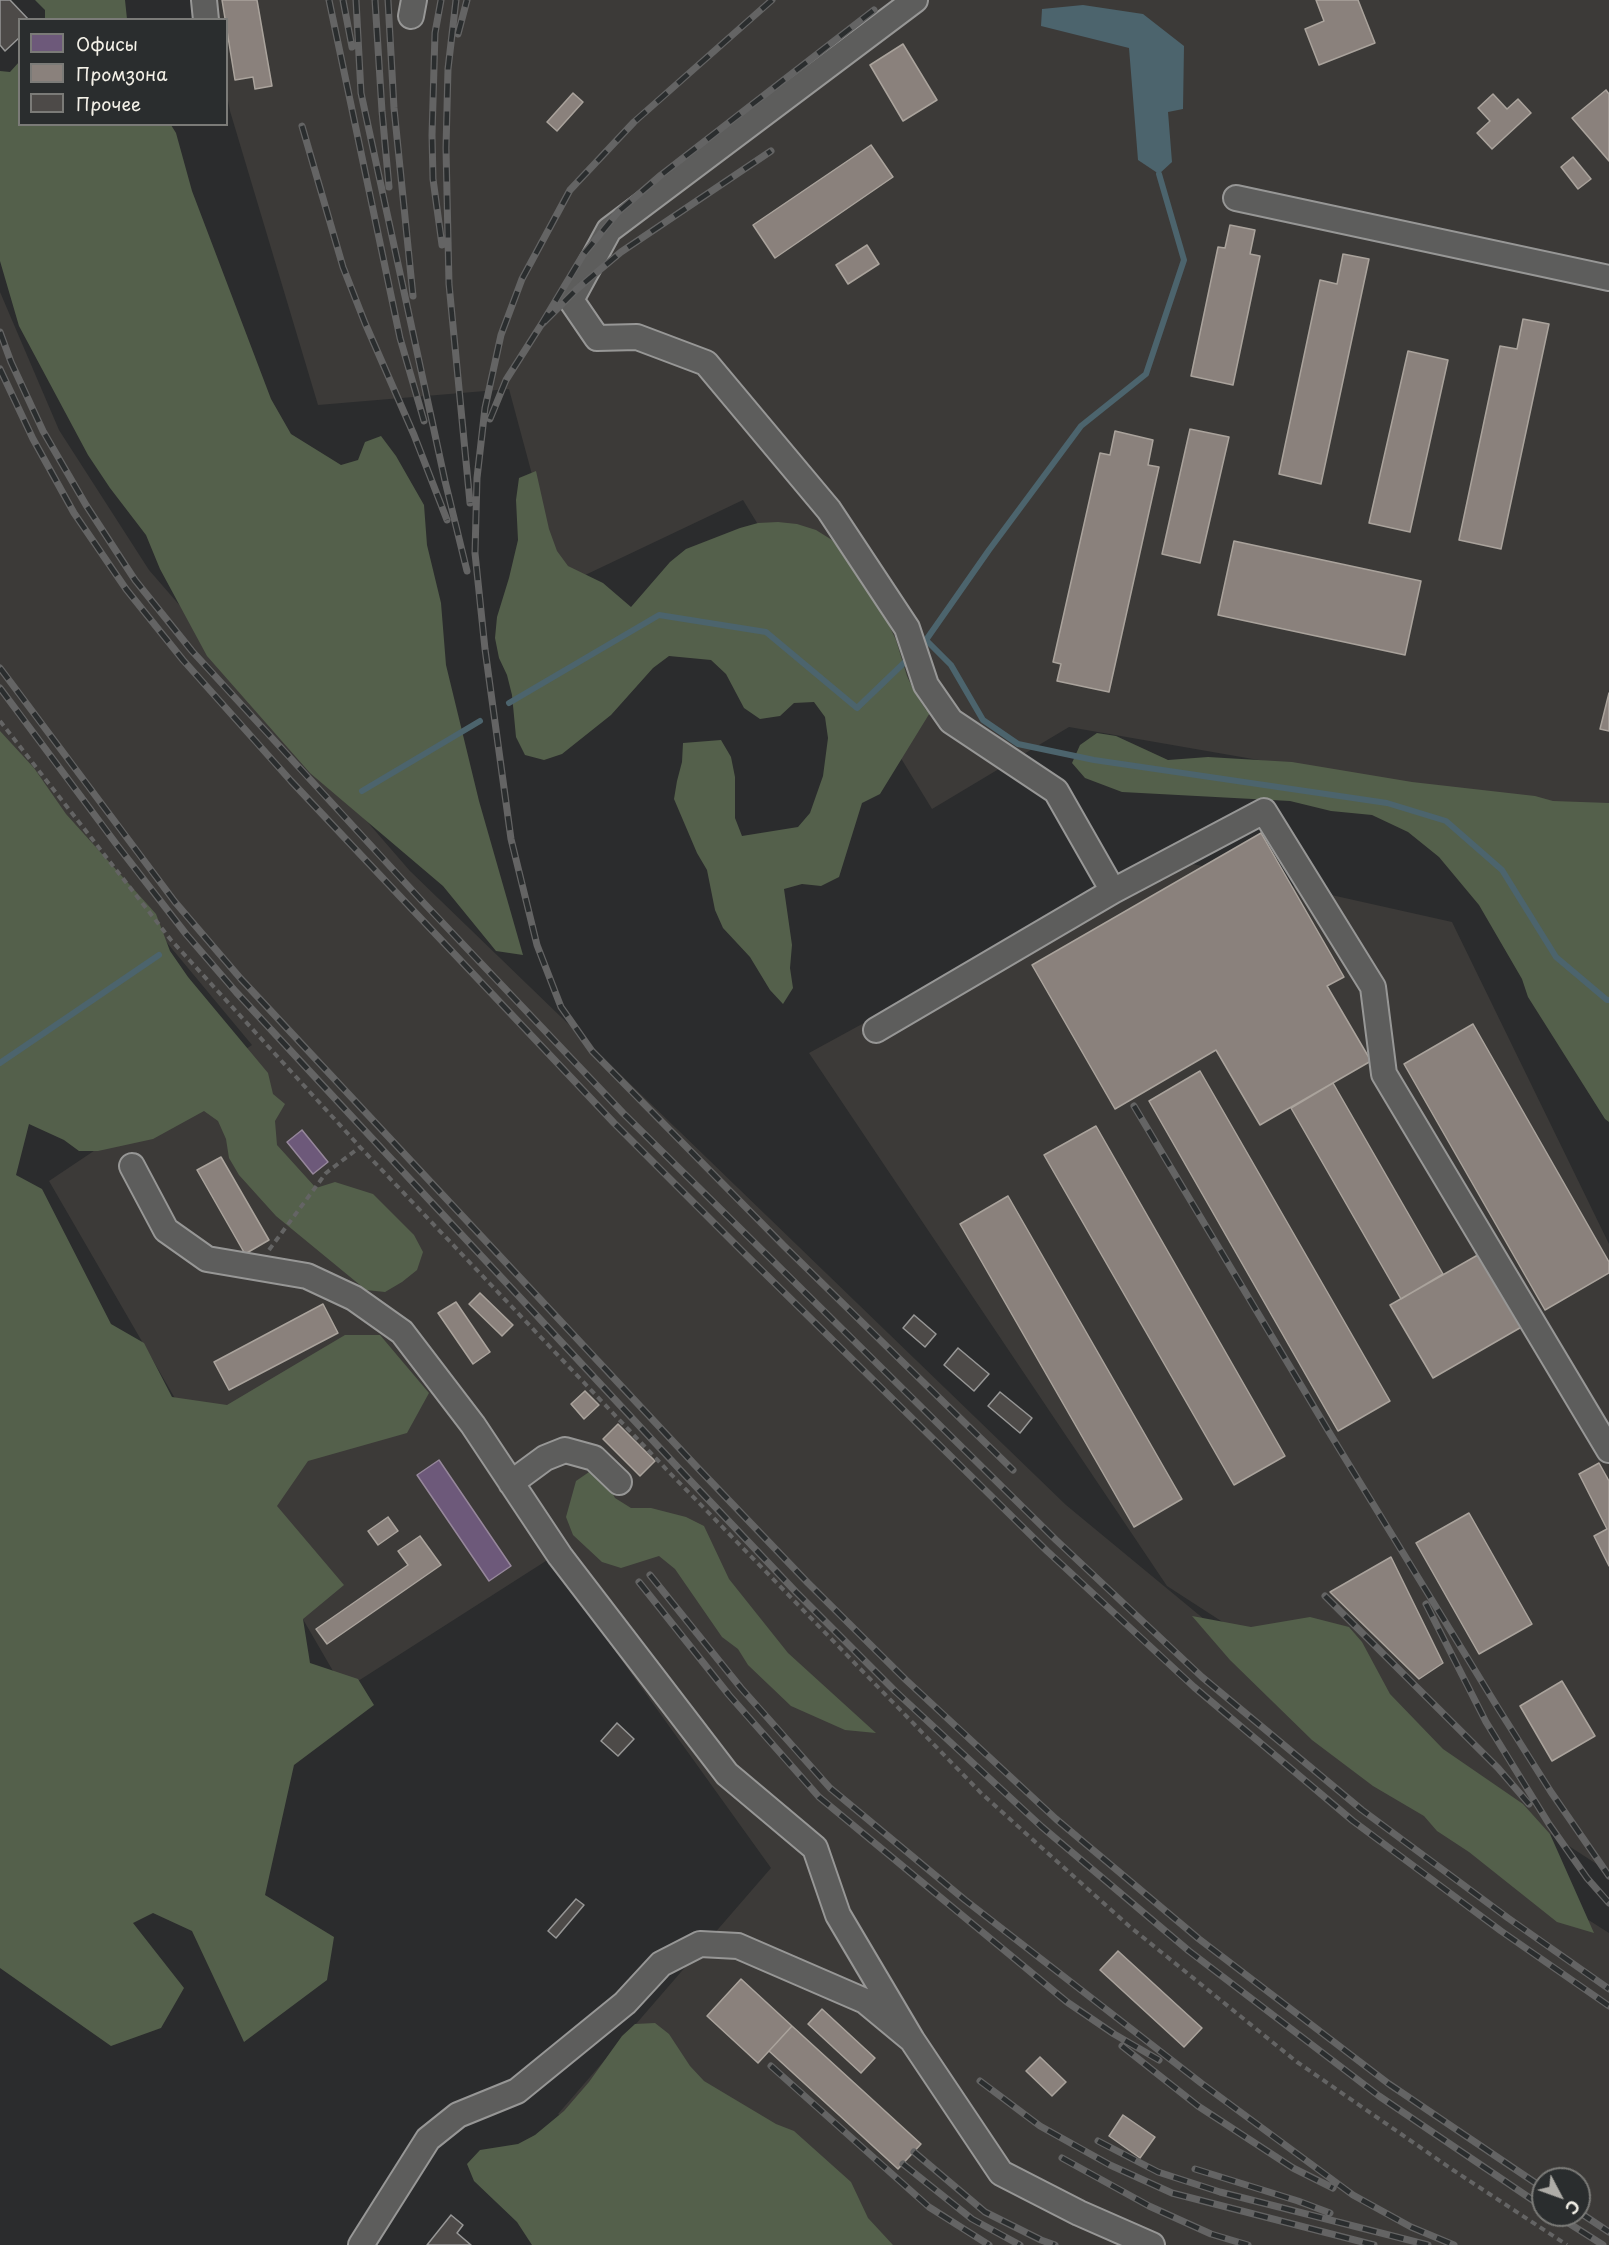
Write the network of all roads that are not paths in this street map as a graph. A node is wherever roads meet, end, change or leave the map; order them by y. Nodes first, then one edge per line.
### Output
1 (204, 0) edge
2 (911, 2) edge
3 (206, 18) edge
4 (1236, 198) dead end
5 (1609, 278) edge
6 (1113, 891) junction
7 (876, 1030) dead end
8 (132, 1166) dead end
9 (1609, 1450) edge
10 (620, 1482) dead end
11 (511, 1483) junction
12 (912, 2040) junction
13 (361, 2245) edge
14 (1152, 2245) edge

1 - 3 street
2 - 6 street
4 - 5 street
6 - 7 street
6 - 9 street
8 - 11 street
10 - 11 street
11 - 12 street
12 - 13 street
12 - 14 street

